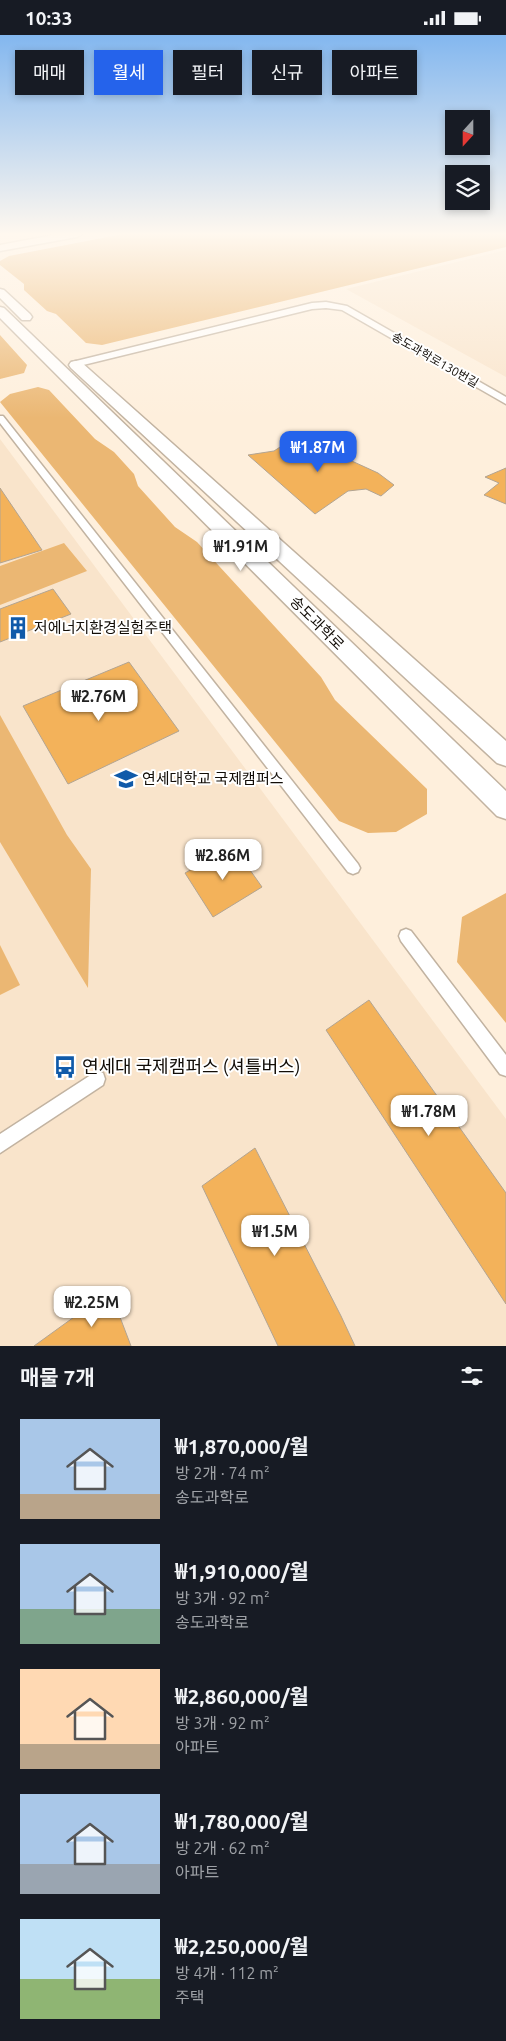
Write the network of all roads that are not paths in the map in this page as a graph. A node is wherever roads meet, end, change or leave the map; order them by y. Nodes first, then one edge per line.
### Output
1 (3, 295) edge
2 (0, 311) edge
3 (75, 364) junction
4 (506, 401) edge
5 (0, 418) edge
6 (506, 756) edge
7 (506, 808) edge
8 (353, 868) dead end
9 (406, 936) dead end
10 (506, 1067) edge
11 (97, 1079) dead end
12 (0, 1144) edge

1 - 3 main road, 송도과학로
2 - 7 main road, 송도과학로
3 - 4 street, 송도과학로130번길
3 - 6 main road, 송도과학로
5 - 8 street
9 - 10 street
11 - 12 street

